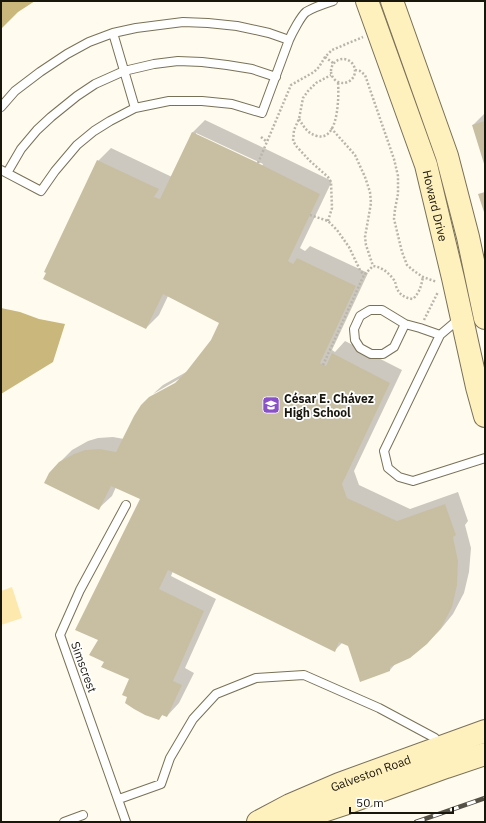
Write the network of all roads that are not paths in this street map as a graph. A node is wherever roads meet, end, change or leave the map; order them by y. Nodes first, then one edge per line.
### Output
1 (333, 1) edge
2 (367, 1) edge
3 (392, 1) edge
4 (113, 33) junction
5 (289, 40) junction
6 (124, 71) junction
7 (276, 77) junction
8 (1, 107) edge
9 (135, 108) junction
10 (447, 156) junction
11 (426, 165) junction
12 (4, 172) edge
13 (462, 316) junction
14 (485, 318) edge
15 (405, 324) junction
16 (440, 335) junction
17 (485, 416) edge
18 (485, 458) edge
19 (126, 505) dead end
20 (485, 731) edge
21 (438, 747) junction
22 (485, 754) edge
23 (369, 784) junction
24 (119, 799) junction
25 (83, 815) dead end
26 (64, 822) edge
27 (126, 822) edge
28 (258, 822) edge
29 (290, 822) edge

1 - 5 lane
2 - 11 main road, Howard Drive
3 - 10 main road, Howard Drive
4 - 5 lane
4 - 6 lane
4 - 8 lane
5 - 7 lane
6 - 7 lane
6 - 9 lane
6 - 12 lane
7 - 9 lane
9 - 12 lane
10 - 11 main road
10 - 14 main road, Howard Drive
11 - 13 main road, Howard Drive
13 - 16 lane
13 - 17 main road, Howard Drive
15 - 15 lane
15 - 16 lane
16 - 18 lane
19 - 24 lane, Simscrest
20 - 21 main road, Galveston Road
21 - 23 main road, Galveston Road
21 - 24 lane
22 - 23 main road, Galveston Road
23 - 28 main road, Galveston Road
23 - 29 main road, Galveston Road
24 - 27 lane, Simscrest
25 - 26 lane

